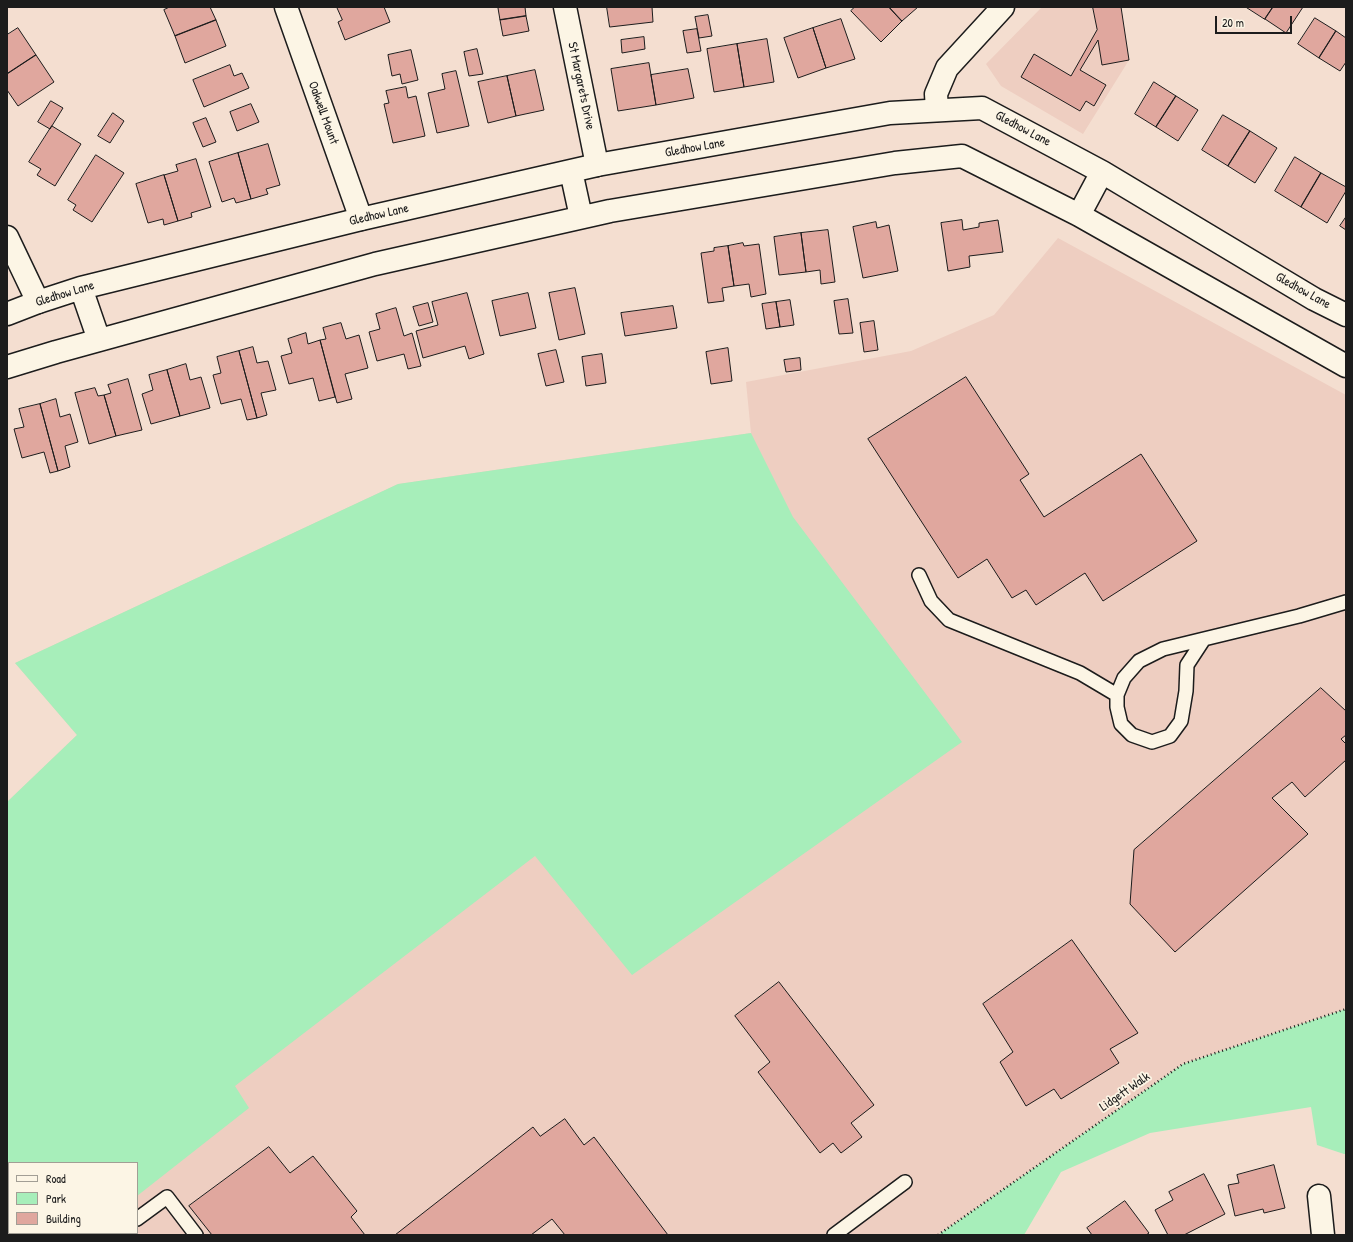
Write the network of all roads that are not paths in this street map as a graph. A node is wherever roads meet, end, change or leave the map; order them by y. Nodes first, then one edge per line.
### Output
1 (286, 7) edge
2 (565, 7) edge
3 (1003, 7) edge
4 (937, 110) junction
5 (597, 165) junction
6 (571, 171) junction
7 (1102, 172) junction
8 (1079, 215) junction
9 (581, 217) junction
10 (361, 219) junction
11 (7, 237) edge
12 (81, 288) junction
13 (38, 302) junction
14 (7, 314) edge
15 (1346, 315) edge
16 (99, 340) junction
17 (1346, 366) edge
18 (7, 367) edge
19 (919, 575) dead end
20 (1346, 602) edge
21 (1204, 638) junction
22 (1117, 695) junction
23 (905, 1182) dead end
24 (1319, 1196) dead end
25 (138, 1218) edge
26 (196, 1235) edge
27 (834, 1235) edge
28 (1323, 1235) edge

1 - 10 street, Oakwell Mount
2 - 5 street, St Margarets Drive
3 - 4 street
4 - 5 street, Gledhow Lane
4 - 7 street, Gledhow Lane
5 - 6 street, Gledhow Lane
6 - 9 street
6 - 10 street, Gledhow Lane
7 - 8 street
7 - 15 street, Gledhow Lane
8 - 9 street
8 - 17 street
9 - 16 street
10 - 12 street, Gledhow Lane
11 - 13 street
12 - 13 street, Gledhow Lane
12 - 16 street
13 - 14 street, Gledhow Lane
16 - 18 street
19 - 22 lane
20 - 21 lane
21 - 22 lane
21 - 22 lane
23 - 27 lane
24 - 28 street
25 - 26 lane

